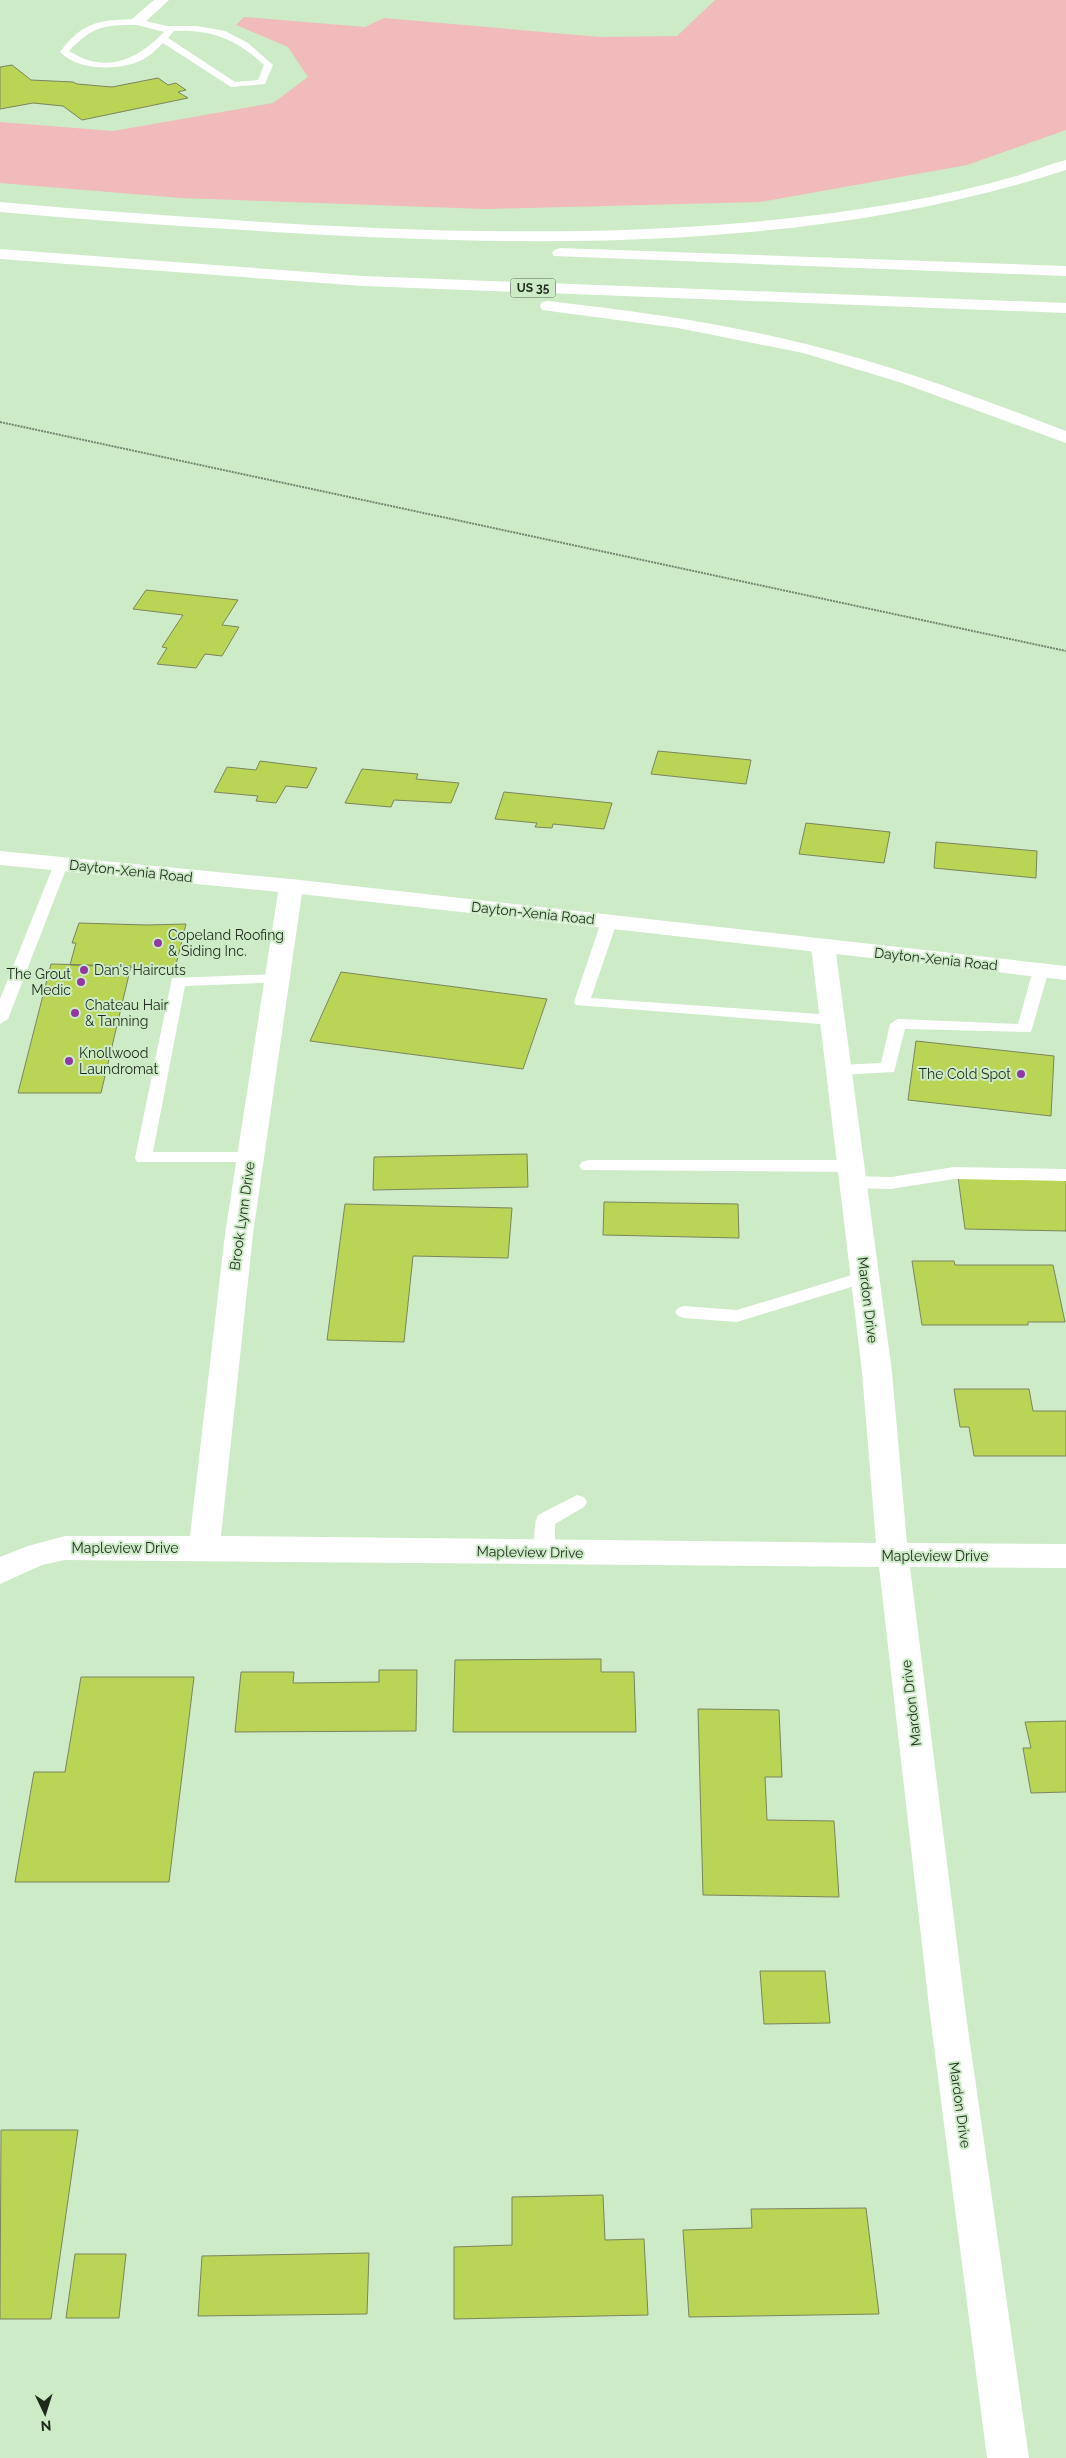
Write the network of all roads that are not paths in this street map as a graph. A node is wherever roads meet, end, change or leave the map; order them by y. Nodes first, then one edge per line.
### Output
1 (162, 0) edge
2 (137, 22) junction
3 (164, 34) junction
4 (1066, 165) edge
5 (0, 207) edge
6 (0, 216) edge
7 (529, 252) dead end
8 (548, 253) dead end
9 (0, 254) edge
10 (0, 264) edge
11 (1066, 271) edge
12 (480, 295) junction
13 (1066, 308) edge
14 (1066, 317) edge
15 (1066, 437) edge
16 (0, 858) edge
17 (61, 864) junction
18 (291, 886) junction
19 (610, 922) junction
20 (823, 946) junction
21 (1041, 970) junction
22 (1066, 973) edge
23 (278, 979) junction
24 (0, 1019) edge
25 (833, 1020) junction
26 (839, 1070) junction
27 (250, 1158) junction
28 (588, 1166) dead end
29 (852, 1174) junction
30 (1066, 1174) edge
31 (866, 1277) junction
32 (684, 1312) dead end
33 (577, 1502) dead end
34 (204, 1548) junction
35 (545, 1552) junction
36 (893, 1556) junction
37 (1066, 1556) edge
38 (0, 1572) edge
39 (1008, 2458) edge

1 - 2 main road
2 - 3 lane
2 - 3 lane
3 - 3 lane
4 - 5 main road
6 - 7 main road
8 - 11 main road
9 - 13 main road, US 35
10 - 12 main road
12 - 14 main road
12 - 15 main road
16 - 17 main road, Dayton-Xenia Road
17 - 18 main road, Dayton-Xenia Road
17 - 24 lane
18 - 19 main road, Dayton-Xenia Road
18 - 23 main road, Brook Lynn Drive
19 - 20 main road, Dayton-Xenia Road
19 - 25 lane
20 - 21 main road, Dayton-Xenia Road
20 - 25 main road, Mardon Drive
21 - 22 main road, Dayton-Xenia Road
21 - 26 lane
23 - 27 main road, Brook Lynn Drive
23 - 27 lane
25 - 26 main road, Mardon Drive
26 - 29 main road, Mardon Drive
27 - 34 main road, Brook Lynn Drive
28 - 29 lane
29 - 30 lane
29 - 31 main road, Mardon Drive
31 - 32 lane
31 - 36 main road, Mardon Drive
33 - 35 lane
34 - 35 main road, Mapleview Drive
34 - 38 main road, Mapleview Drive
35 - 36 main road, Mapleview Drive
36 - 37 main road, Mapleview Drive
36 - 39 main road, Mardon Drive

